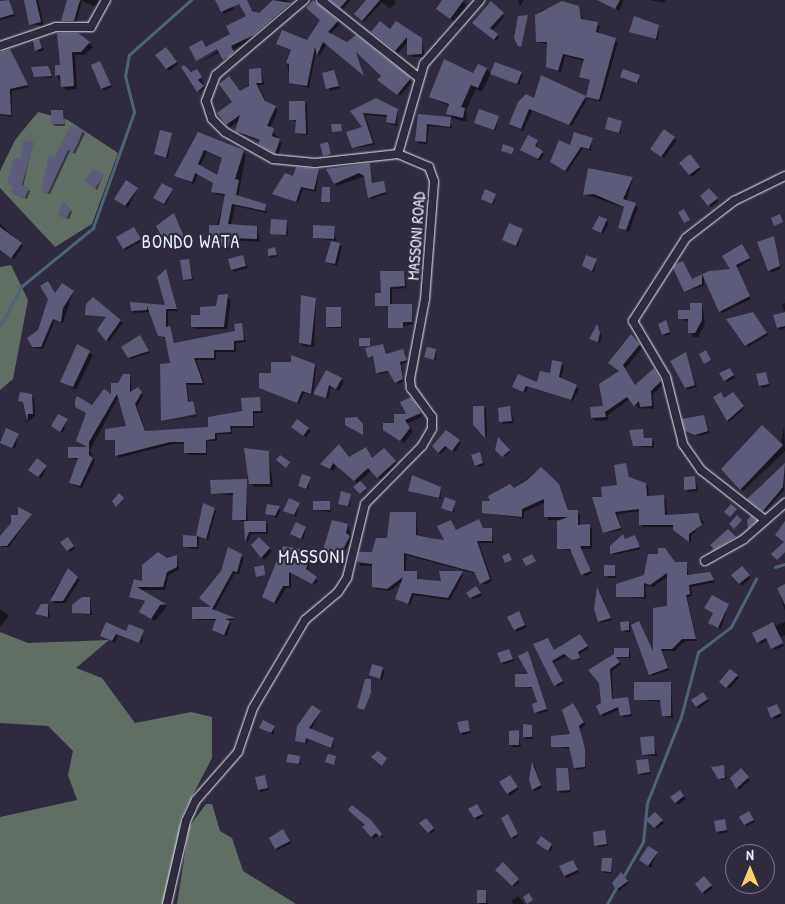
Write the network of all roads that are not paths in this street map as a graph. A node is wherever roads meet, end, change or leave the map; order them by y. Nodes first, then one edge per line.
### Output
1 (106, 0) edge
2 (304, 0) edge
3 (320, 0) edge
4 (480, 0) edge
5 (0, 46) edge
6 (418, 78) junction
7 (398, 154) junction
8 (785, 176) edge
9 (785, 503) edge
10 (766, 520) junction
11 (705, 561) dead end
12 (167, 904) edge

1 - 5 street
2 - 7 street, MASSONI ROAD
3 - 6 street
4 - 6 street
6 - 7 street
7 - 12 street, MASSONI ROAD
8 - 10 street
9 - 10 street
10 - 11 street

